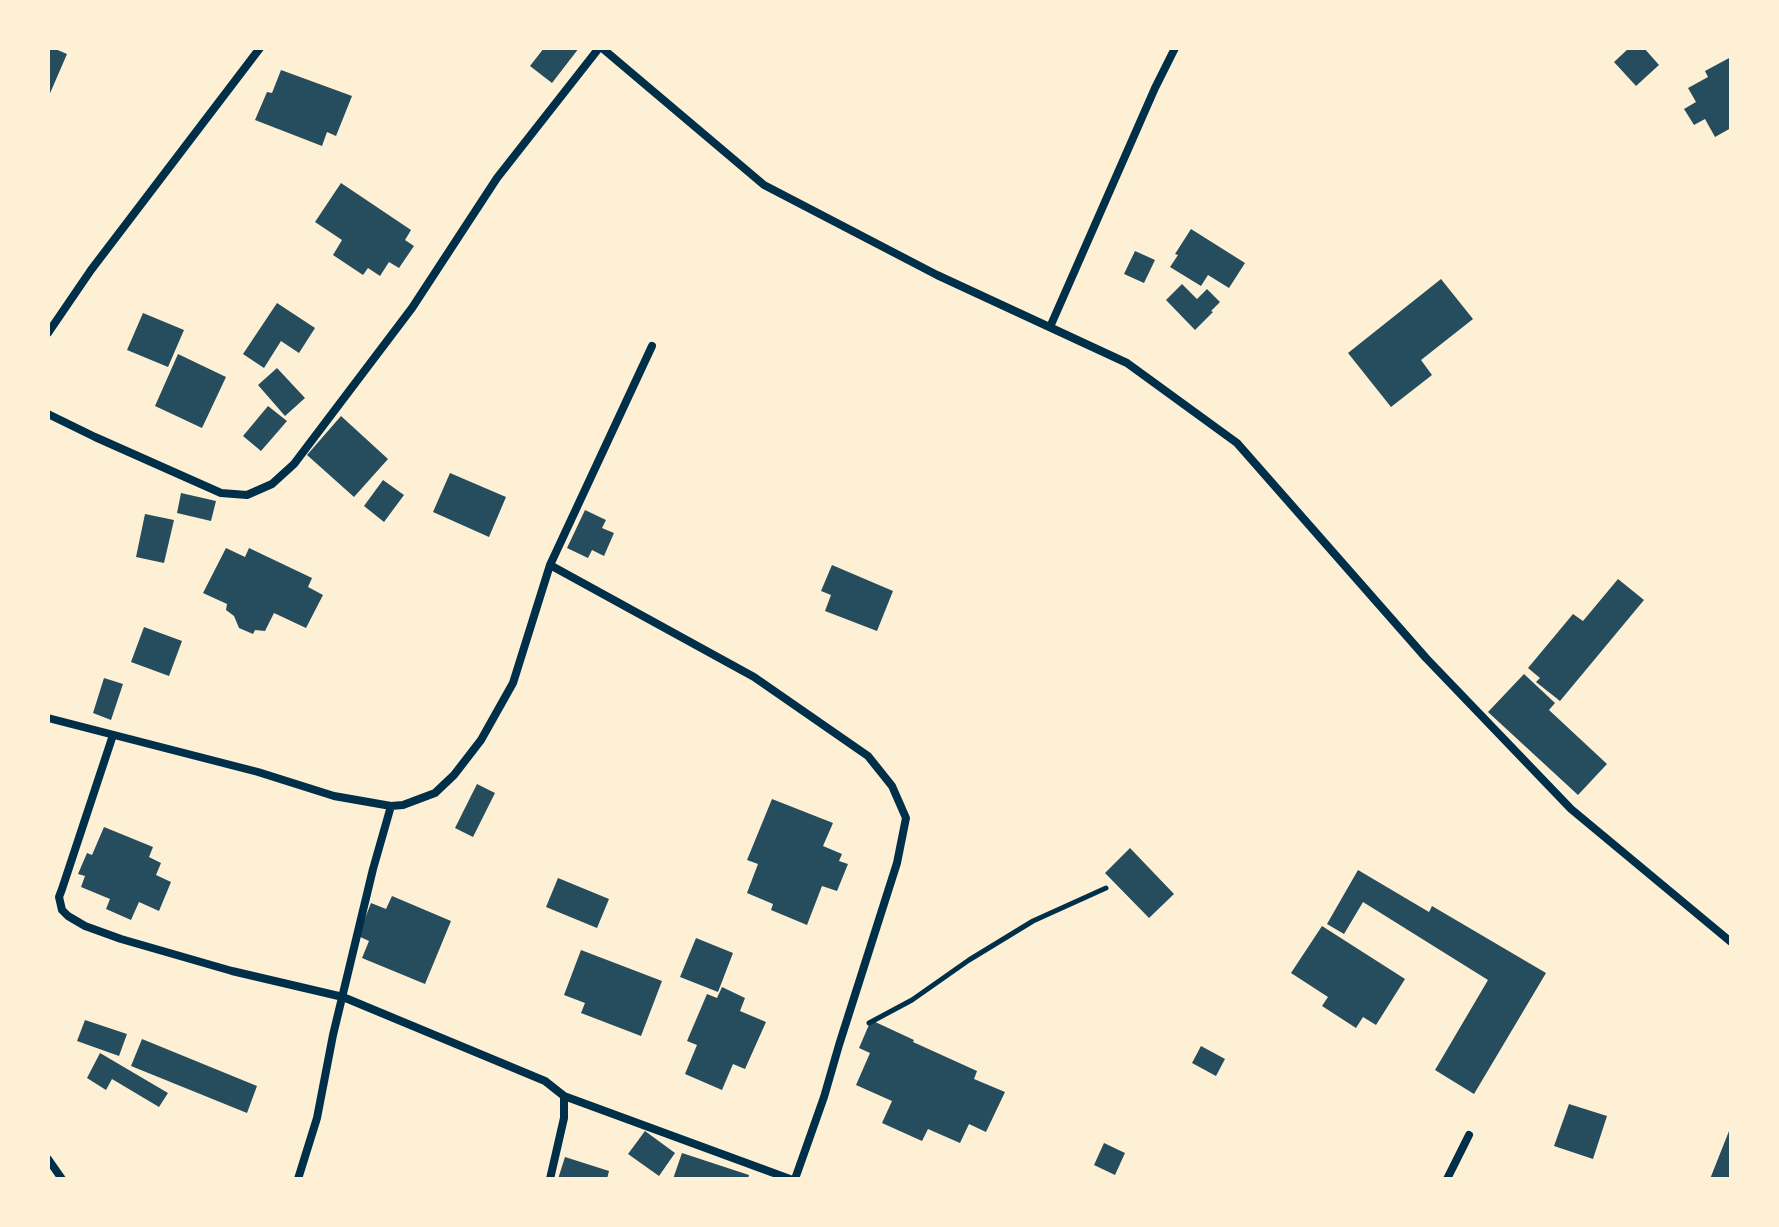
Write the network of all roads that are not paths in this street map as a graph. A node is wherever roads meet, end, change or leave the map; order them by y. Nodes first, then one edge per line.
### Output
1 (260, 48) edge
2 (601, 48) edge
3 (1175, 48) edge
4 (1050, 327) junction
5 (48, 333) edge
6 (652, 346) dead end
7 (48, 414) edge
8 (550, 565) junction
9 (48, 718) edge
10 (113, 735) junction
11 (391, 806) junction
12 (1731, 942) edge
13 (343, 997) junction
14 (564, 1096) junction
15 (1469, 1135) dead end
16 (48, 1159) edge
17 (62, 1179) edge
18 (298, 1179) edge
19 (550, 1179) edge
20 (792, 1179) edge
21 (1447, 1179) edge

1 - 5 street
2 - 4 street
2 - 7 street
3 - 4 street
4 - 12 street
6 - 8 street
8 - 11 street
8 - 20 street
9 - 10 street
10 - 11 street
10 - 13 street
11 - 13 street
13 - 14 street
13 - 18 street
14 - 19 street
14 - 20 street
15 - 21 street
16 - 17 street

